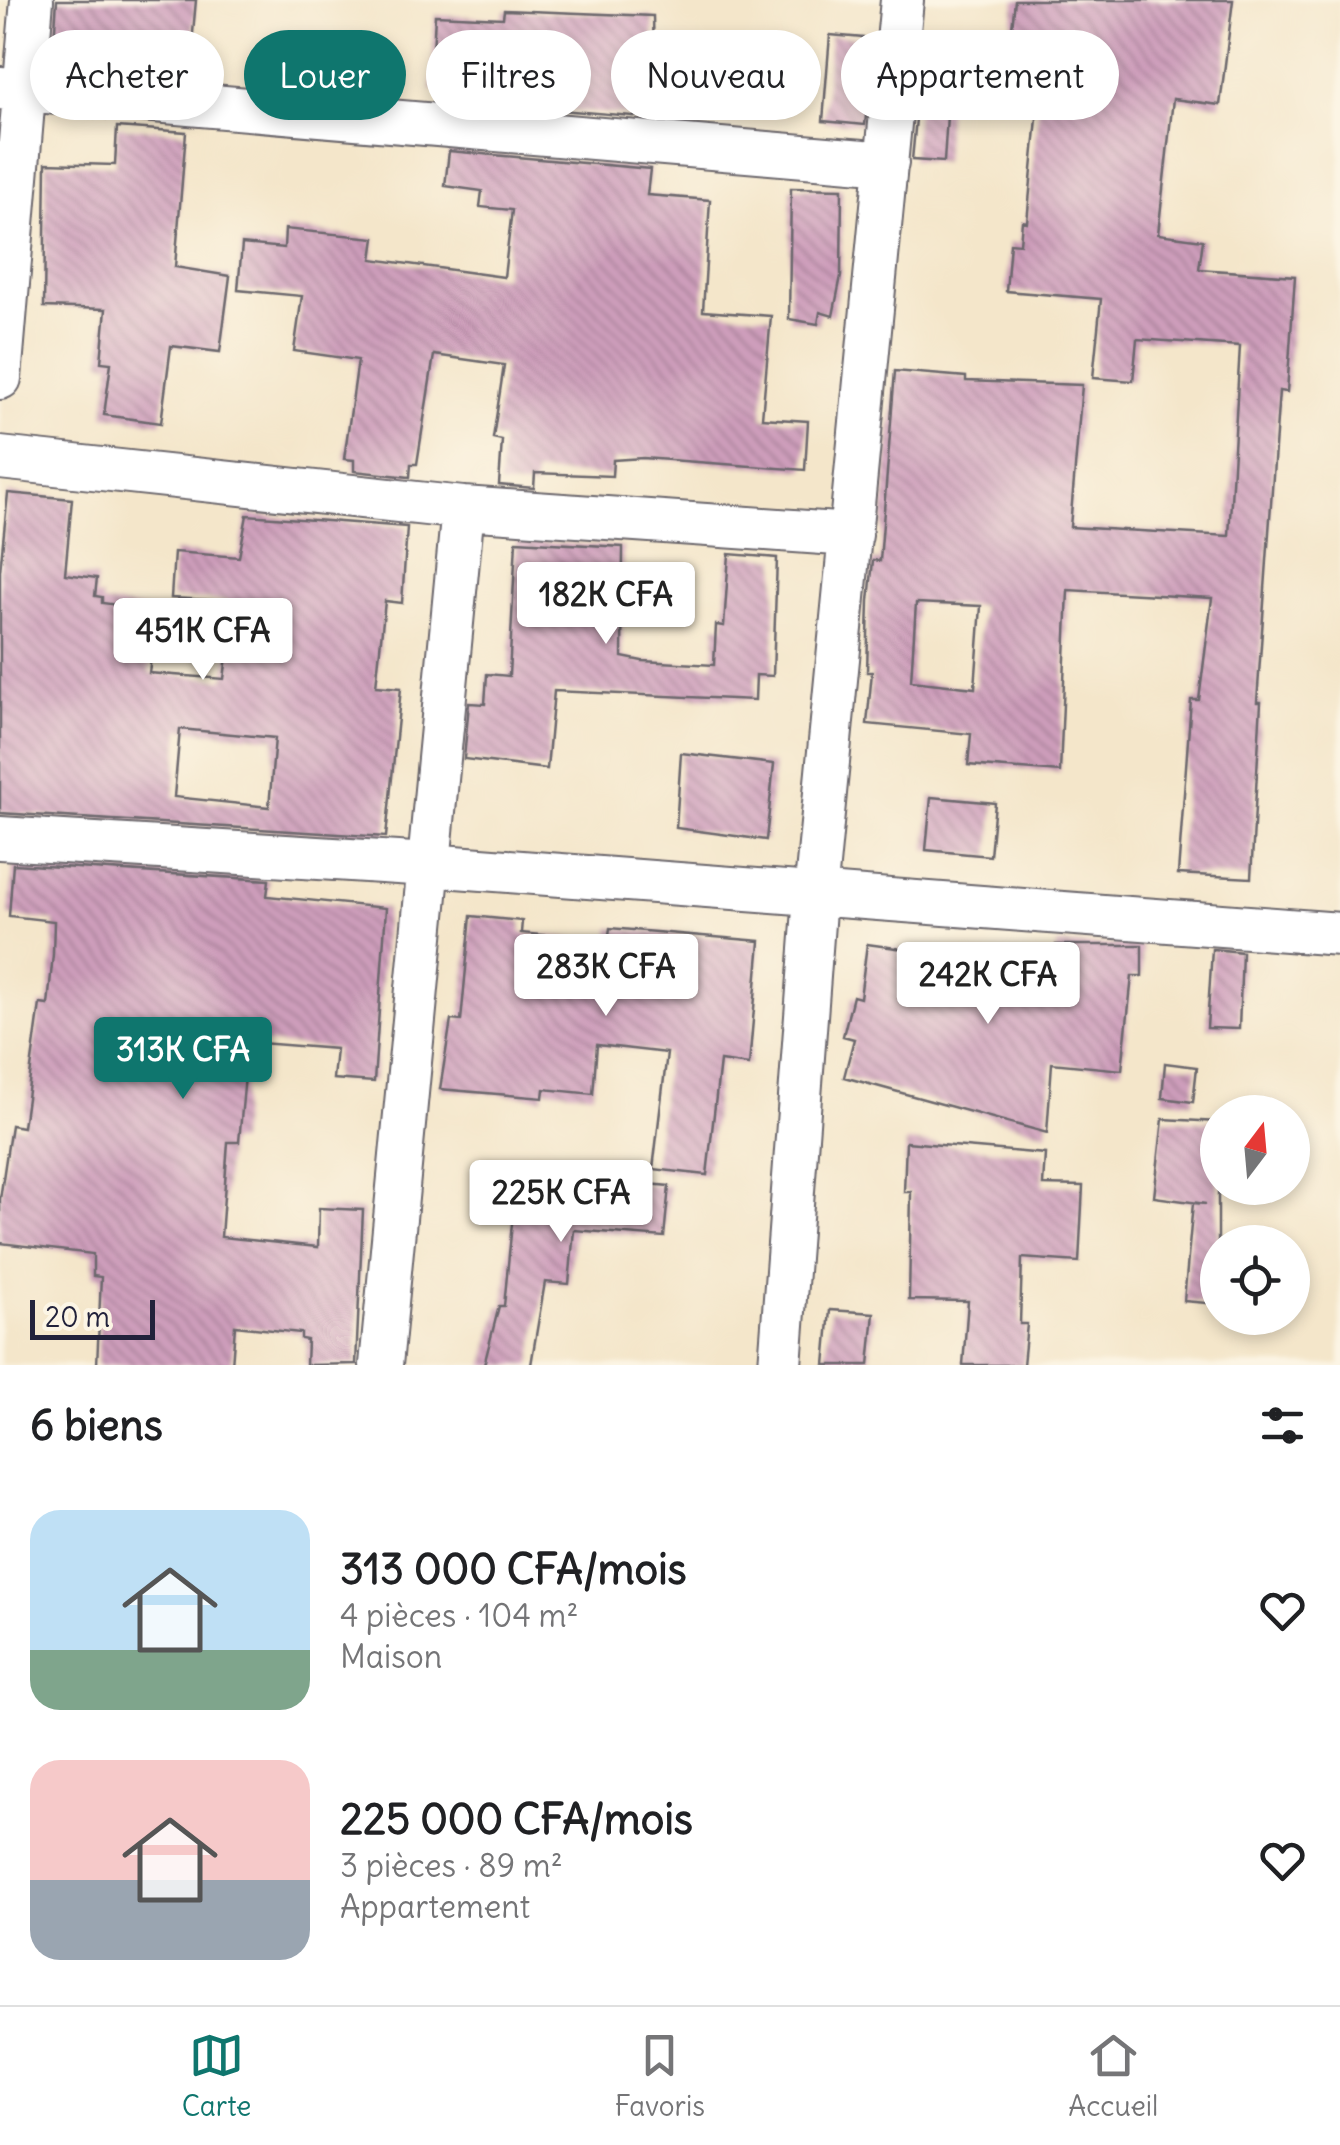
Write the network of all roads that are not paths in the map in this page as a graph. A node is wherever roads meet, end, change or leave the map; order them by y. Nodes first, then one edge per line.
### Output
1 (32, 0) edge
2 (902, 0) edge
3 (12, 89) edge
4 (887, 163) junction
5 (0, 378) edge
6 (0, 458) edge
7 (463, 508) junction
8 (851, 535) junction
9 (0, 838) edge
10 (429, 865) junction
11 (815, 896) junction
12 (1340, 934) edge
13 (382, 1365) edge
14 (780, 1365) edge

1 - 3 street
2 - 4 street
3 - 4 street
3 - 5 street
4 - 8 street
6 - 7 street
7 - 8 street
7 - 10 street
8 - 11 street
9 - 10 street
10 - 11 street
10 - 13 street
11 - 12 street
11 - 14 street

